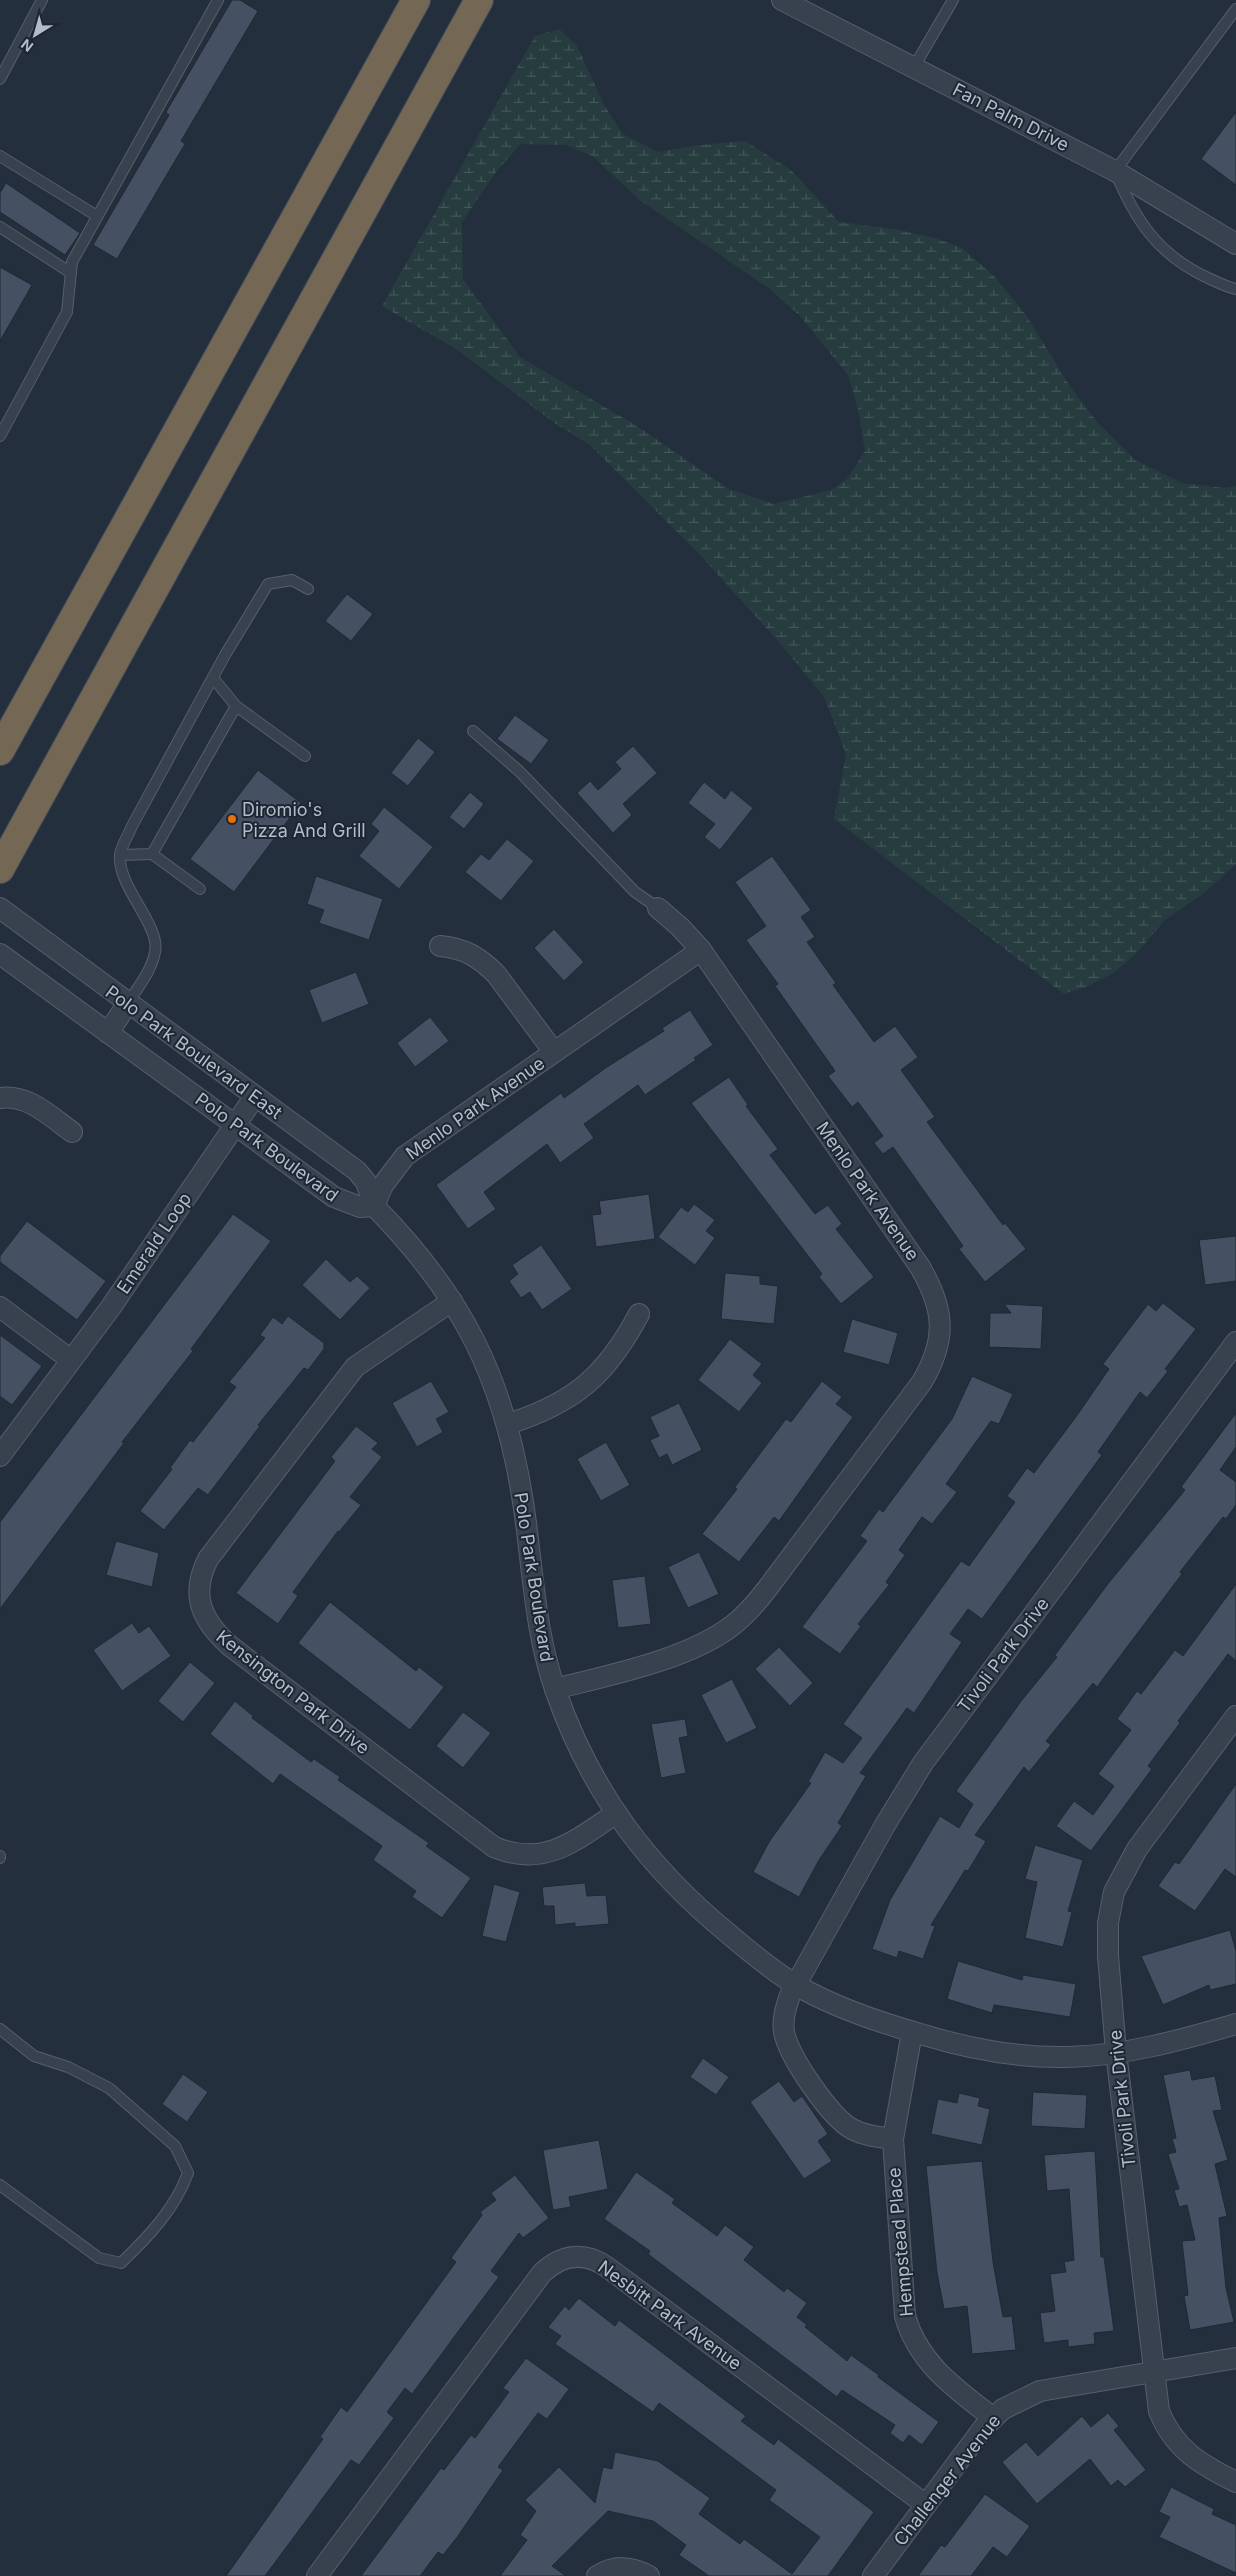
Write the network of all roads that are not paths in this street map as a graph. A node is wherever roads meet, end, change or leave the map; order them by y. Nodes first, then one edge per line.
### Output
1 (42, 0) edge
2 (218, 0) edge
3 (416, 0) edge
4 (464, 0) edge
5 (480, 0) edge
6 (782, 0) edge
7 (953, 0) edge
8 (1236, 9) edge
9 (914, 67) junction
10 (0, 79) edge
11 (423, 103) junction
12 (0, 156) edge
13 (1115, 171) junction
14 (97, 216) junction
15 (0, 227) edge
16 (1236, 244) edge
17 (71, 273) junction
18 (1236, 289) edge
19 (0, 436) edge
20 (308, 589) dead end
21 (213, 678) junction
22 (236, 706) junction
23 (473, 731) dead end
24 (0, 751) edge
25 (305, 756) dead end
26 (120, 854) junction
27 (152, 854) junction
28 (0, 868) edge
29 (200, 889) dead end
30 (0, 908) edge
31 (658, 908) joint
32 (440, 946) dead end
33 (701, 950) junction
34 (0, 954) edge
35 (128, 1003) junction
36 (108, 1033) junction
37 (554, 1052) junction
38 (255, 1096) junction
39 (0, 1098) edge
40 (235, 1125) junction
41 (72, 1132) dead end
42 (396, 1165) junction
43 (357, 1171) junction
44 (374, 1206) junction
45 (452, 1301) junction
46 (0, 1307) edge
47 (639, 1314) dead end
48 (1236, 1342) edge
49 (71, 1360) junction
50 (508, 1424) junction
51 (2, 1450) edge
52 (555, 1689) junction
53 (1236, 1716) edge
54 (615, 1814) junction
55 (796, 1985) junction
56 (1236, 2024) edge
57 (0, 2029) edge
58 (912, 2032) junction
59 (1116, 2052) junction
60 (894, 2139) junction
61 (0, 2184) edge
62 (1236, 2358) edge
63 (1153, 2374) junction
64 (992, 2417) junction
65 (1236, 2482) edge
66 (926, 2505) junction
67 (317, 2576) edge
68 (597, 2576) edge
69 (648, 2576) edge
70 (873, 2576) edge

1 - 10 lane
2 - 14 lane
3 - 24 highway
4 - 11 highway
5 - 11 highway
6 - 9 street, Fan Palm Drive
7 - 9 lane
8 - 13 lane
9 - 13 street, Fan Palm Drive
11 - 28 highway
12 - 14 lane
13 - 16 street, Fan Palm Drive
13 - 18 lane
14 - 17 lane
15 - 17 lane
17 - 19 lane
20 - 21 lane
21 - 22 lane
21 - 26 lane
22 - 25 lane
22 - 27 lane
23 - 31 lane
26 - 27 lane
26 - 35 lane
27 - 29 lane
30 - 35 street, Polo Park Boulevard East
31 - 33 street
32 - 37 street
33 - 37 street, Menlo Park Avenue
33 - 52 street, Menlo Park Avenue
34 - 36 street, Polo Park Boulevard
35 - 36 street
35 - 38 street, Polo Park Boulevard East
36 - 40 street, Polo Park Boulevard
37 - 42 street, Menlo Park Avenue
38 - 40 street, Emerald Loop
38 - 43 street, Polo Park Boulevard East
39 - 41 street
40 - 44 street, Polo Park Boulevard
40 - 49 street, Emerald Loop
42 - 43 street
42 - 44 street, Menlo Park Avenue
43 - 44 street, Polo Park Boulevard East
44 - 45 street, Polo Park Boulevard
45 - 50 street, Polo Park Boulevard
45 - 54 street, Kensington Park Drive
46 - 49 street
47 - 50 street
48 - 55 street, Tivoli Park Drive
49 - 51 street, Emerald Loop
50 - 52 street, Polo Park Boulevard
52 - 54 street, Polo Park Boulevard
53 - 59 street, Tivoli Park Drive
54 - 55 street, Polo Park Boulevard
55 - 58 street, Polo Park Boulevard
55 - 60 street, Tivoli Park Drive
56 - 59 street, Polo Park Boulevard
57 - 61 lane
58 - 59 street, Polo Park Boulevard
58 - 60 street, Hempstead Place
59 - 63 street, Tivoli Park Drive
60 - 64 street, Hempstead Place
62 - 63 street, Challenger Avenue
63 - 64 street, Challenger Avenue
63 - 65 street, Tivoli Park Drive
64 - 66 street, Challenger Avenue
66 - 67 street, Nesbitt Park Avenue
66 - 70 street, Challenger Avenue
68 - 69 street

